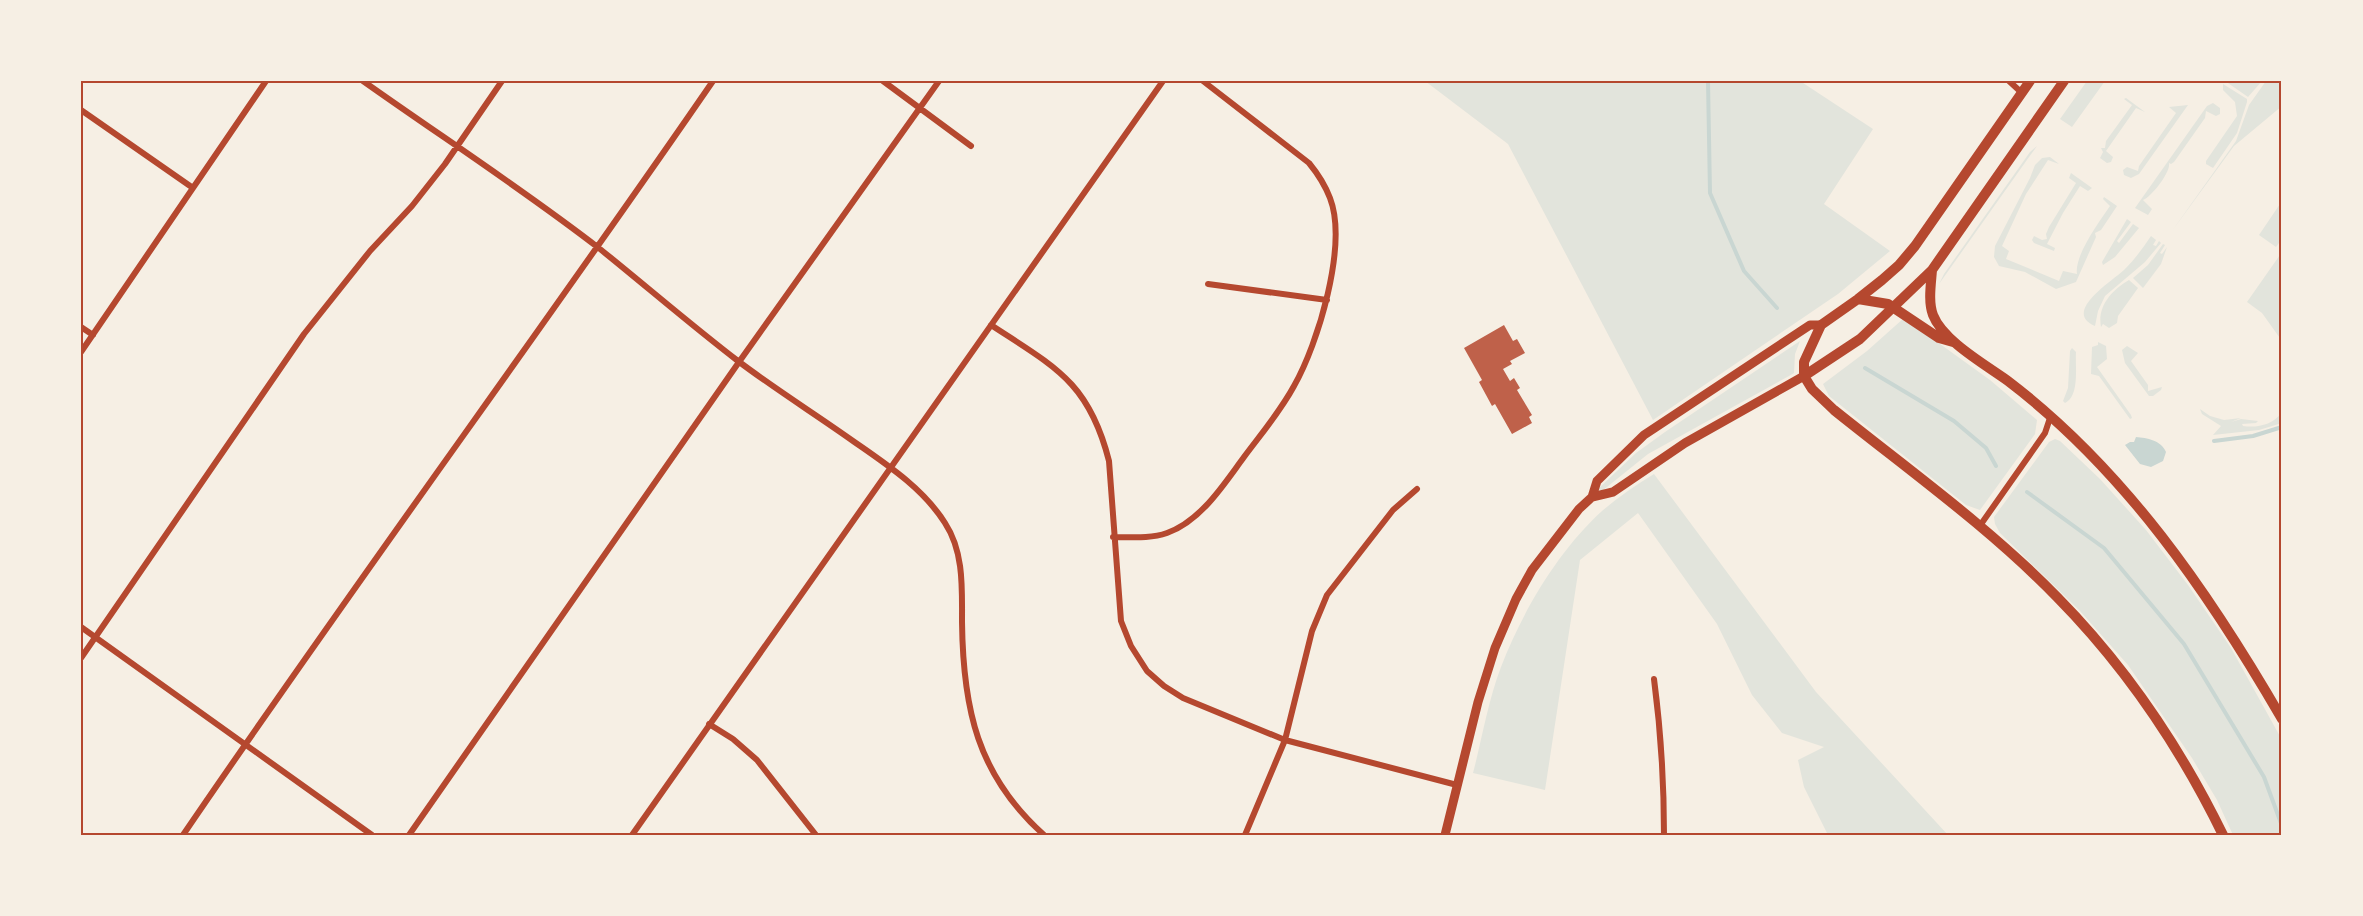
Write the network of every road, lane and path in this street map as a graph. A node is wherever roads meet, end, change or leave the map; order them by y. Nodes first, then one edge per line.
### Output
1 (266, 81) edge
2 (363, 81) edge
3 (502, 81) edge
4 (712, 81) edge
5 (883, 81) edge
6 (939, 81) edge
7 (1163, 81) edge
8 (1203, 81) edge
9 (2009, 81) edge
10 (2030, 81) edge
11 (2064, 81) edge
12 (2022, 93) junction
13 (920, 109) junction
14 (81, 110) edge
15 (970, 146) dead end
16 (457, 147) junction
17 (193, 188) junction
18 (598, 248) junction
19 (1932, 270) junction
20 (1208, 284) dead end
21 (1858, 299) junction
22 (1326, 300) junction
23 (1894, 307) junction
24 (991, 325) junction
25 (1821, 325) junction
26 (81, 327) edge
27 (93, 335) junction
28 (1954, 342) junction
29 (81, 351) edge
30 (739, 362) junction
31 (1804, 376) junction
32 (2052, 415) junction
33 (891, 467) junction
34 (1417, 489) dead end
35 (1592, 496) junction
36 (1979, 527) junction
37 (1113, 537) junction
38 (81, 627) edge
39 (95, 637) junction
40 (81, 658) edge
41 (1654, 679) dead end
42 (2282, 719) edge
43 (709, 724) junction
44 (1285, 740) junction
45 (245, 744) junction
46 (1457, 785) junction
47 (183, 835) edge
48 (372, 835) edge
49 (409, 835) edge
50 (632, 835) edge
51 (816, 835) edge
52 (1044, 835) edge
53 (1245, 835) edge
54 (1445, 835) edge
55 (1664, 835) edge
56 (2223, 835) edge

1 - 17 street
2 - 16 street
3 - 16 street
4 - 18 street
5 - 13 street
6 - 13 street
7 - 24 street
8 - 22 street
9 - 12 street
10 - 12 main road
11 - 19 main road
12 - 21 main road
13 - 15 street
13 - 30 street
14 - 17 street
16 - 18 street
16 - 39 street
17 - 27 street
18 - 30 street
18 - 45 street
19 - 23 main road
19 - 28 main road
20 - 22 street
21 - 23 main road
21 - 25 main road
22 - 37 street
23 - 28 main road
23 - 31 main road
24 - 33 street
24 - 37 street
25 - 31 main road
25 - 35 main road
26 - 27 street
27 - 29 street
28 - 32 main road
30 - 33 street
30 - 49 street
31 - 35 main road
31 - 36 main road
32 - 36 street
32 - 42 main road
33 - 43 street
33 - 52 street
34 - 44 street
35 - 46 main road
36 - 56 main road
37 - 44 street
38 - 39 street
39 - 40 street
39 - 45 street
41 - 55 street
43 - 50 street
43 - 51 street
44 - 46 street
44 - 53 street
45 - 47 street
45 - 48 street
46 - 54 main road

